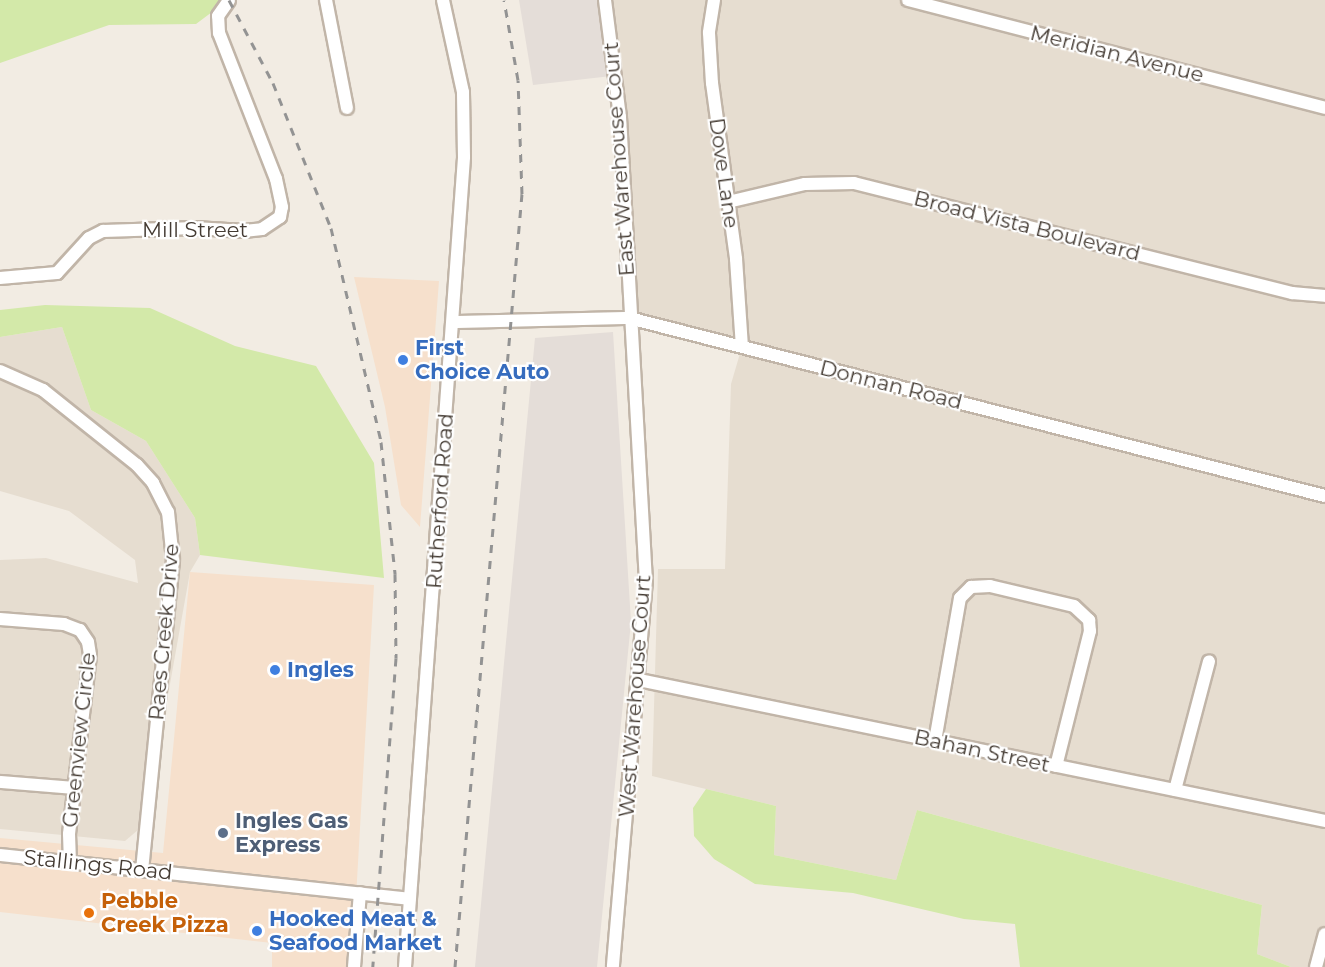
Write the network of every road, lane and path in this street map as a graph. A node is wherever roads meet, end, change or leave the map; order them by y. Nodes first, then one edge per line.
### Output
1 (229, 0) edge
2 (326, 0) edge
3 (443, 0) edge
4 (605, 0) edge
5 (714, 0) edge
6 (908, 0) edge
7 (347, 108) dead end
8 (1325, 108) edge
9 (728, 202) junction
10 (0, 278) edge
11 (1325, 296) edge
12 (629, 318) junction
13 (453, 322) junction
14 (742, 346) junction
15 (0, 371) edge
16 (1325, 496) edge
17 (0, 620) edge
18 (1209, 661) dead end
19 (639, 680) junction
20 (935, 741) junction
21 (1056, 766) junction
22 (0, 782) edge
23 (75, 788) junction
24 (1175, 790) junction
25 (1325, 821) edge
26 (0, 855) edge
27 (70, 862) junction
28 (142, 869) junction
29 (360, 893) junction
30 (410, 899) junction
31 (1325, 934) edge
32 (354, 967) edge
33 (405, 967) edge
34 (613, 967) edge
35 (1316, 967) edge

1 - 10 street, Mill Street
2 - 7 street
3 - 13 street, Rutherford Road
4 - 12 street, East Warehouse Court
5 - 9 street, Dove Lane
6 - 8 street, Meridian Avenue
9 - 11 street, Broad Vista Boulevard
9 - 14 street, Dove Lane
12 - 13 street, Donnan Road
12 - 14 street, Donnan Road
12 - 19 street, West Warehouse Court
13 - 30 street, Rutherford Road
14 - 16 street, Donnan Road
15 - 28 street, Raes Creek Drive
17 - 23 street, Greenview Circle
18 - 24 street
19 - 20 street, Bahan Street
19 - 34 street, West Warehouse Court
20 - 21 street, Bahan Street
20 - 21 street
21 - 24 street, Bahan Street
22 - 23 street
23 - 27 street, Greenview Circle
24 - 25 street, Bahan Street
26 - 27 street, Stallings Road
27 - 28 street, Stallings Road
28 - 29 street, Stallings Road
29 - 30 street, Stallings Road
29 - 32 street
30 - 33 street, Rutherford Road
31 - 35 street

